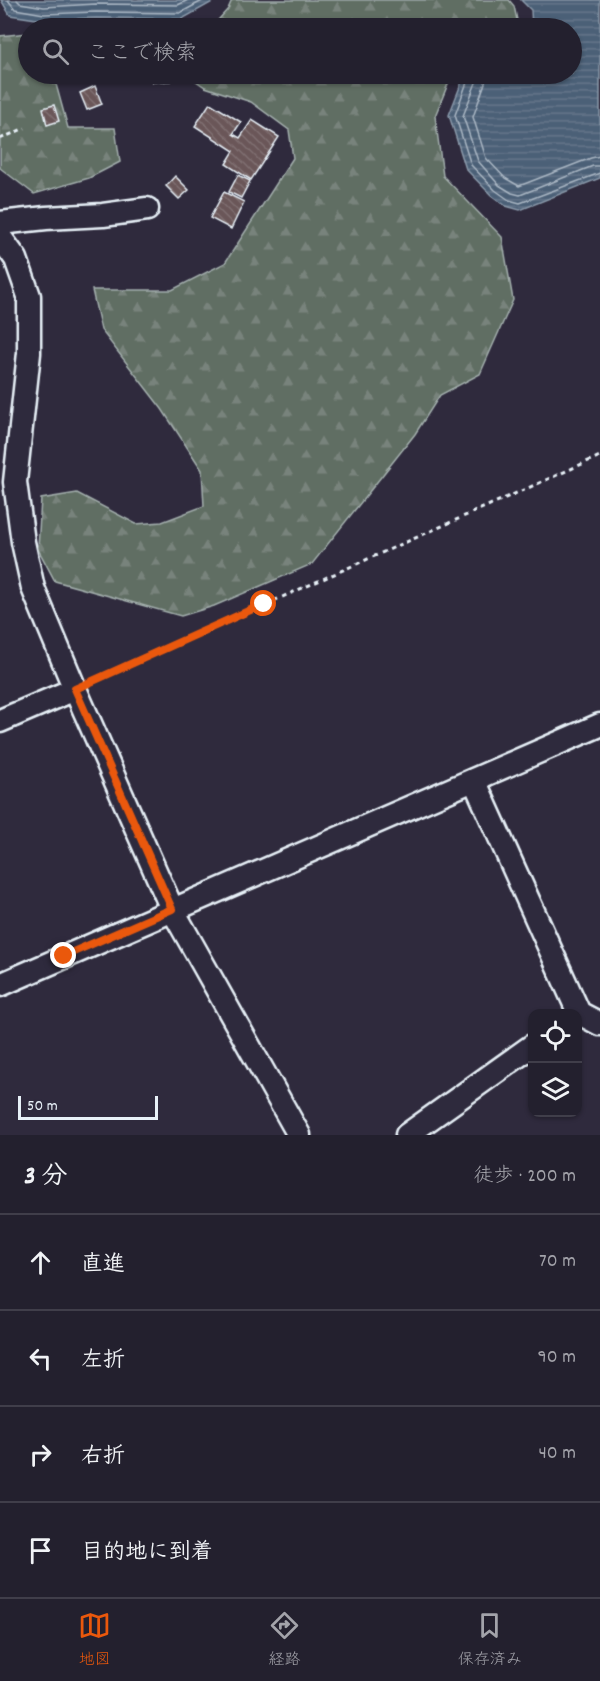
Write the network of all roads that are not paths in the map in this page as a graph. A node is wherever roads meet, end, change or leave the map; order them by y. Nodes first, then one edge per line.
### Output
1 (147, 209) dead end
2 (0, 223) edge
3 (0, 237) edge
4 (75, 689) junction
5 (0, 721) edge
6 (600, 724) edge
7 (474, 780) junction
8 (172, 909) junction
9 (0, 985) edge
10 (576, 1009) edge
11 (582, 1015) edge
12 (600, 1024) edge
13 (528, 1049) edge
14 (298, 1135) edge
15 (407, 1135) edge

1 - 2 street
3 - 4 street
4 - 5 street
4 - 8 street
6 - 7 street
7 - 8 street
7 - 10 street
8 - 9 street
8 - 14 street
11 - 12 street
13 - 15 street

